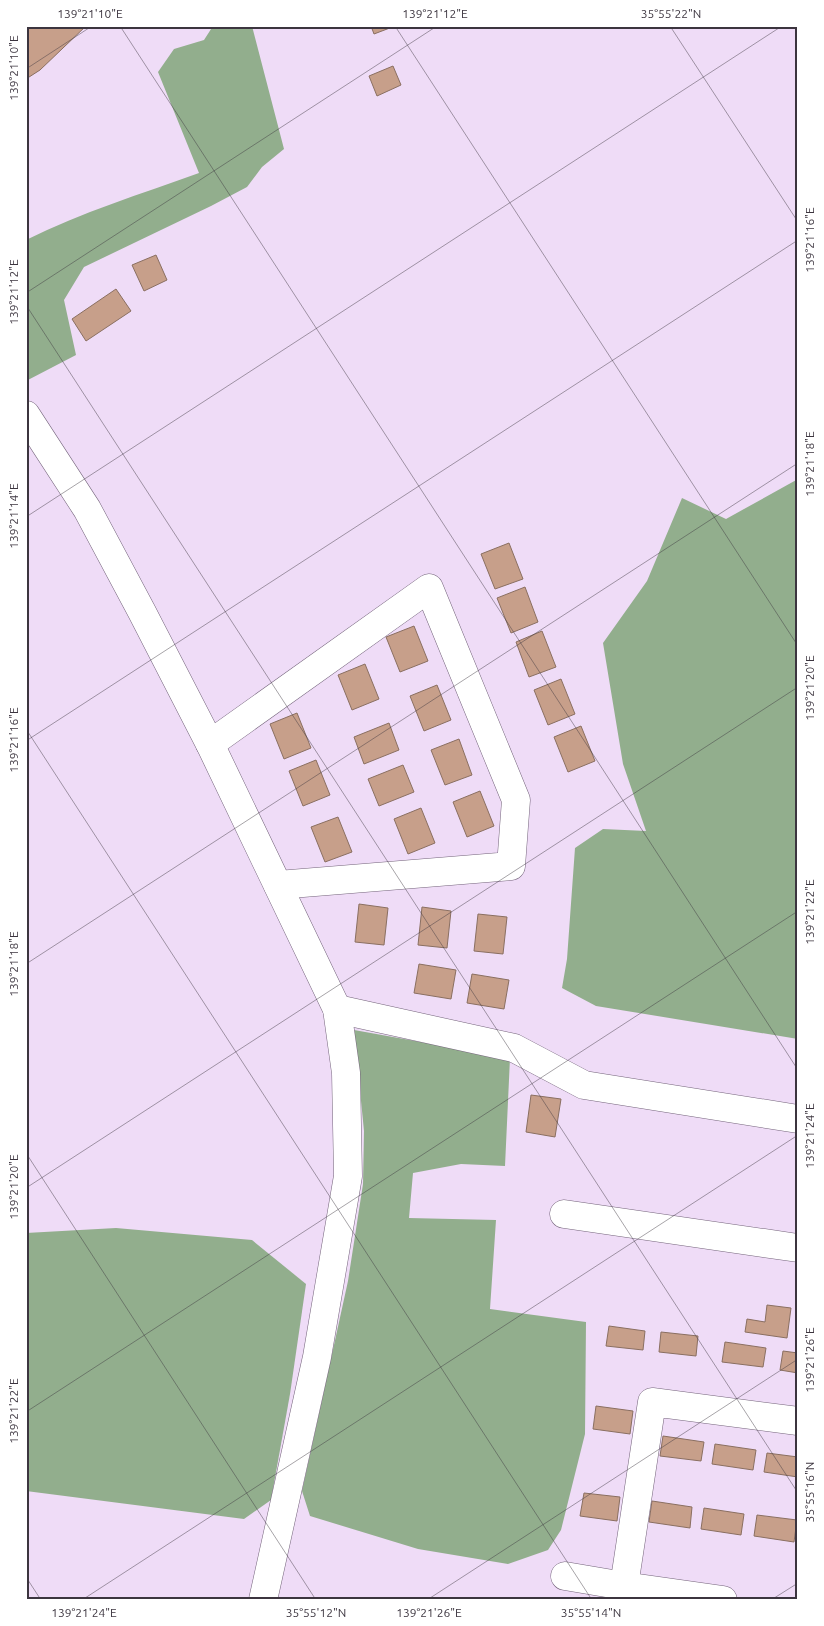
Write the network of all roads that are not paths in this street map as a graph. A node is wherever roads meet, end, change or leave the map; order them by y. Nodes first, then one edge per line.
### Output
1 (26, 415) edge
2 (210, 744) junction
3 (278, 886) junction
4 (337, 1009) junction
5 (798, 1118) edge
6 (564, 1214) dead end
7 (798, 1248) edge
8 (798, 1421) edge
9 (566, 1576) dead end
10 (624, 1586) junction
11 (263, 1600) edge
12 (723, 1600) edge

1 - 2 street
2 - 3 street
2 - 3 street
3 - 4 street
4 - 5 street
4 - 11 street
6 - 7 street
8 - 10 street
9 - 10 street
10 - 12 street

